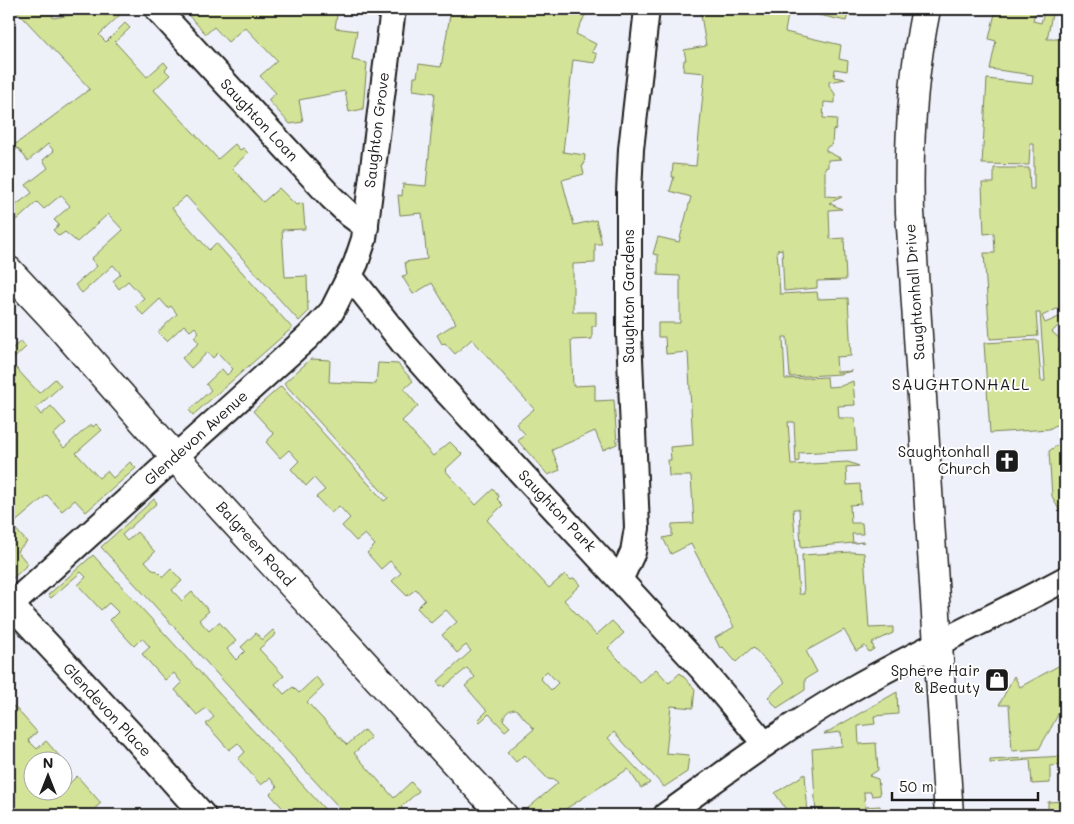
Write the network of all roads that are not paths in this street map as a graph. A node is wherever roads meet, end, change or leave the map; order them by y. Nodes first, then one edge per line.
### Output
1 (157, 9) edge
2 (393, 9) edge
3 (647, 9) edge
4 (926, 9) edge
5 (366, 227) junction
6 (361, 251) joint
7 (9, 271) edge
8 (350, 276) junction
9 (175, 457) junction
10 (1065, 579) edge
11 (620, 580) junction
12 (10, 606) edge
13 (938, 643) junction
14 (765, 744) junction
15 (202, 815) edge
16 (503, 815) edge
17 (666, 815) edge
18 (949, 815) edge

1 - 5 street, Saughton Loan
2 - 5 street, Saughton Grove
3 - 11 street, Saughton Gardens
4 - 13 street, Saughtonhall Drive
5 - 6 street, Saughton Grove
6 - 8 street, Glendevon Avenue
7 - 9 street, Balgreen Road
8 - 9 street, Glendevon Avenue
8 - 11 street, Saughton Park
9 - 12 street, Glendevon Avenue
9 - 16 street, Balgreen Road
10 - 13 street
11 - 14 street, Saughton Park
12 - 15 street, Glendevon Place
13 - 14 street
13 - 18 street, Saughtonhall Drive
14 - 17 street

